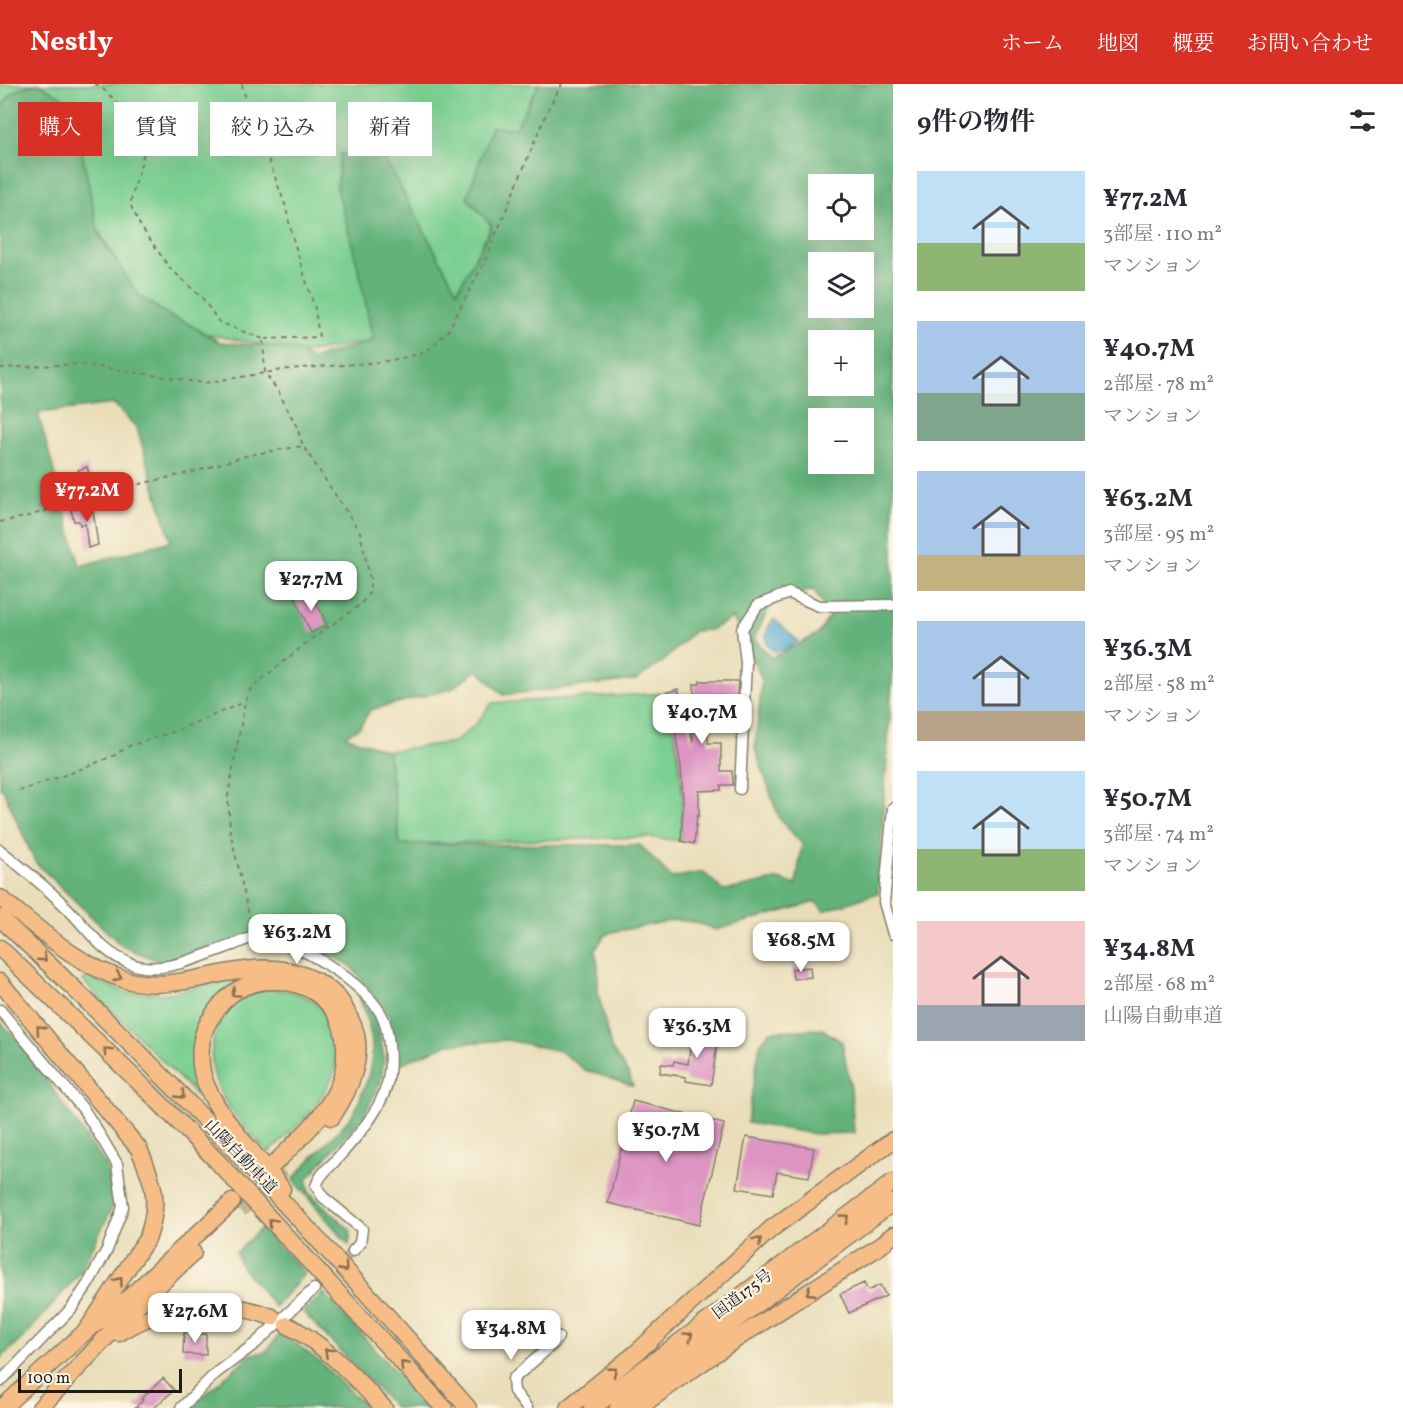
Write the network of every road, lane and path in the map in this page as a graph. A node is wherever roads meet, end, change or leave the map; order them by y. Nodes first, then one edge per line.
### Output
1 (95, 84) edge
2 (242, 84) edge
3 (562, 84) edge
4 (263, 339) junction
5 (0, 368) edge
6 (265, 373) junction
7 (303, 447) junction
8 (0, 522) edge
9 (893, 605) edge
10 (245, 702) junction
11 (740, 789) dead end
12 (20, 791) dead end
13 (893, 808) edge
14 (0, 850) edge
15 (0, 898) edge
16 (0, 918) edge
17 (893, 934) edge
18 (254, 937) junction
19 (0, 948) edge
20 (0, 982) edge
21 (0, 1010) edge
22 (893, 1140) edge
23 (893, 1182) edge
24 (893, 1202) edge
25 (872, 1208) junction
26 (893, 1236) edge
27 (318, 1239) junction
28 (353, 1251) tunnel mouth
29 (314, 1289) tunnel mouth
30 (87, 1330) junction
31 (558, 1337) dead end
32 (99, 1345) junction
33 (0, 1382) edge
34 (2, 1408) edge
35 (40, 1408) edge
36 (181, 1408) edge
37 (384, 1408) edge
38 (444, 1408) edge
39 (468, 1408) edge
40 (527, 1408) edge
41 (568, 1408) edge
42 (592, 1408) edge
43 (618, 1408) edge
44 (638, 1408) edge

1 - 4 path
2 - 4 path
3 - 6 path
4 - 6 path
5 - 6 path
6 - 7 path
7 - 8 path
7 - 10 path
9 - 11 street
10 - 12 path
10 - 18 path
13 - 17 street
14 - 18 street
15 -> 27 highway
16 -> 27 highway, 山陽自動車道
18 - 28 street
38 -> 19 highway, 山陽自動車道
30 -> 20 highway
21 - 33 street
41 -> 22 highway
23 - 25 highway, 国道175号
24 - 25 highway, 国道175号
42 -> 25 highway, 国道175号
25 - 43 highway, 国道175号
26 -> 44 highway
27 -> 39 highway, 山陽自動車道
29 - 36 street
30 - 32 highway
30 - 34 highway
31 - 40 street
32 - 35 highway
37 -> 32 highway

